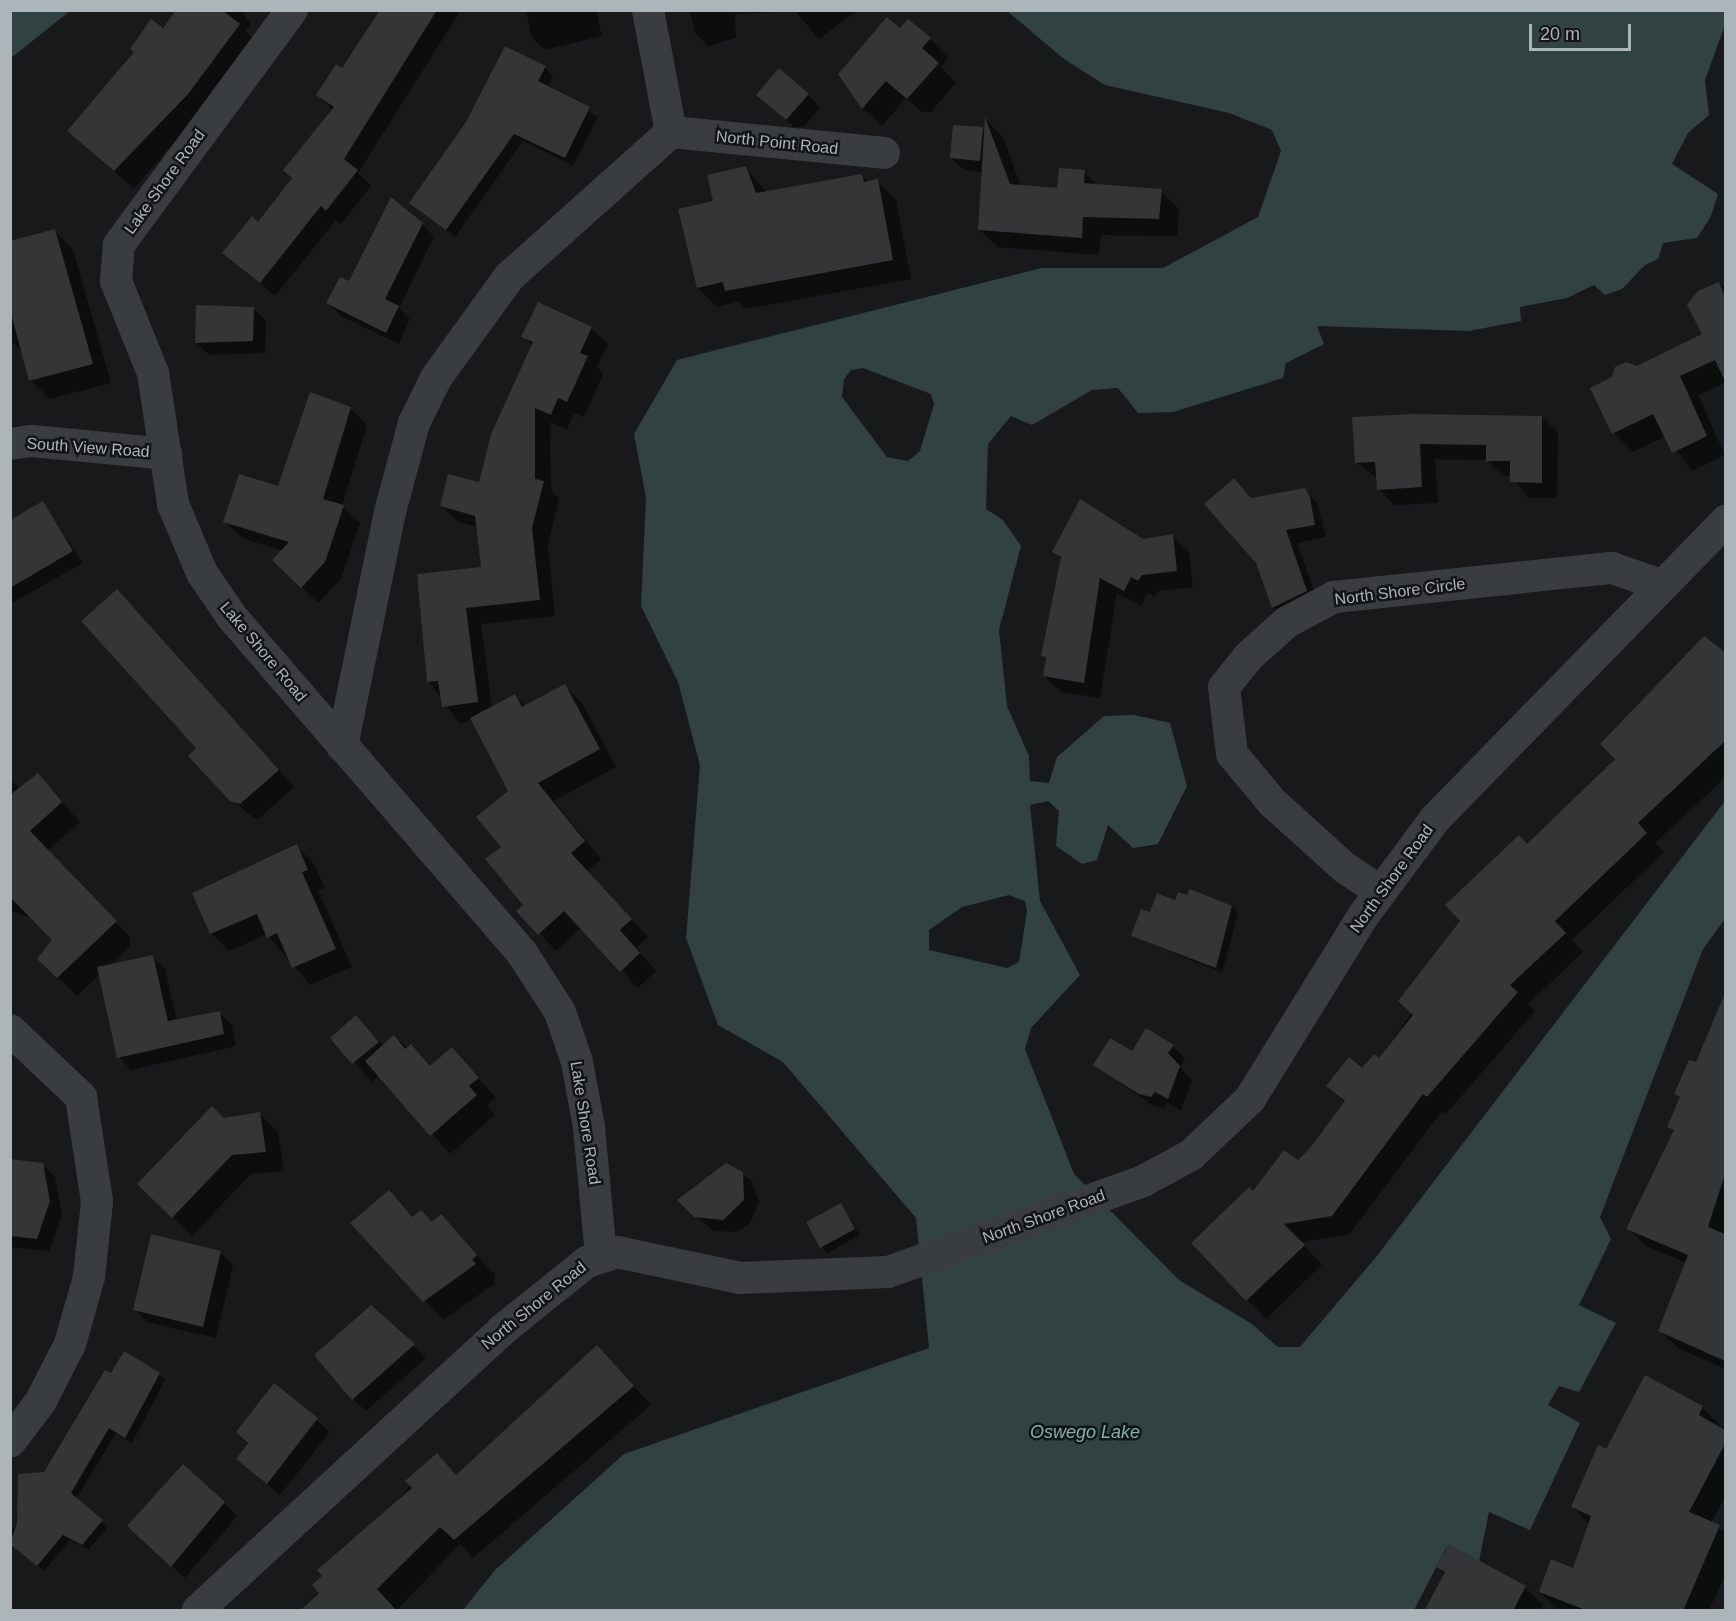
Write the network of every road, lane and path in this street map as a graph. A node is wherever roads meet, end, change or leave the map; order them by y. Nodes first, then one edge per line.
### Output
1 (292, 10) edge
2 (648, 10) edge
3 (671, 132) junction
4 (884, 153) dead end
5 (10, 444) edge
6 (166, 454) junction
7 (1725, 521) edge
8 (1661, 585) junction
9 (342, 746) junction
10 (1381, 892) junction
11 (10, 1030) edge
12 (601, 1256) junction
13 (10, 1442) edge
14 (198, 1611) edge

1 - 6 street, Lake Shore Road
2 - 3 street
3 - 4 street, North Point Road
3 - 9 street
5 - 6 street, South View Road
6 - 9 street, Lake Shore Road
7 - 8 street, North Shore Road
8 - 10 street, North Shore Road
8 - 10 street, North Shore Circle
9 - 12 street, Lake Shore Road
10 - 12 street, North Shore Road
11 - 13 street
12 - 14 street, North Shore Road

